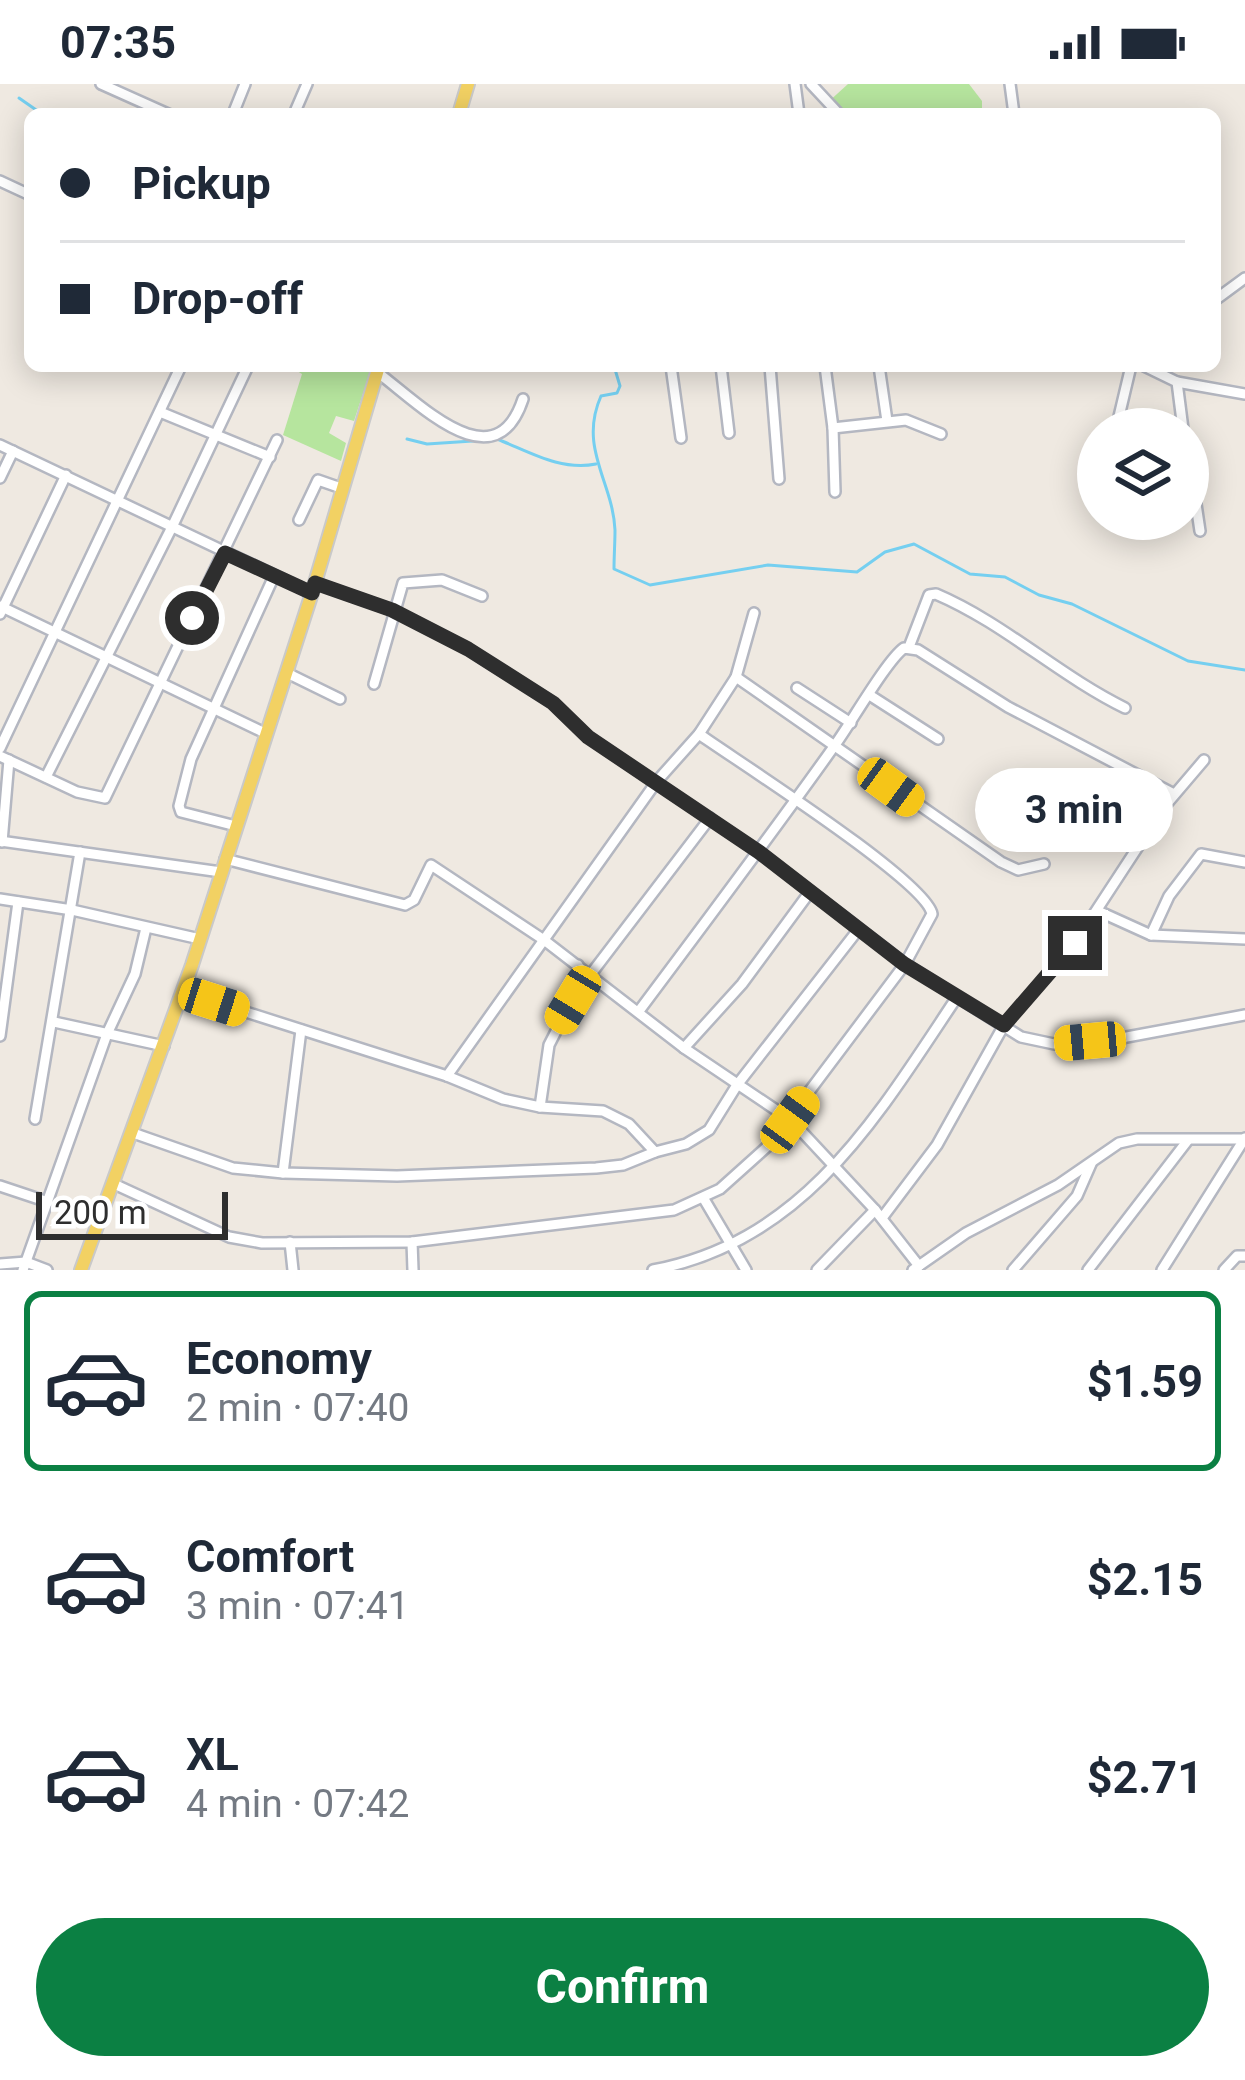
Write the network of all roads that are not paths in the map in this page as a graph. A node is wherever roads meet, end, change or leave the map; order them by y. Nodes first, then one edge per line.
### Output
1 (101, 84) edge
2 (811, 84) edge
3 (155, 108) edge
4 (833, 108) edge
5 (178, 372) edge
6 (245, 372) edge
7 (377, 372) edge
8 (382, 372) edge
9 (672, 372) edge
10 (722, 372) edge
11 (770, 372) edge
12 (826, 372) edge
13 (880, 372) edge
14 (1130, 372) edge
15 (1159, 372) edge
16 (1178, 382) junction
17 (1245, 394) edge
18 (523, 399) dead end
19 (1121, 408) edge
20 (1181, 408) edge
21 (160, 412) junction
22 (887, 421) junction
23 (833, 428) junction
24 (729, 433) dead end
25 (941, 434) dead end
26 (214, 435) junction
27 (681, 438) dead end
28 (278, 440) dead end
29 (0, 445) edge
30 (13, 451) junction
31 (269, 457) junction
32 (67, 475) junction
33 (0, 478) edge
34 (779, 478) dead end
35 (341, 488) junction
36 (835, 491) dead end
37 (118, 499) junction
38 (299, 520) dead end
39 (173, 526) junction
40 (225, 553) junction
41 (274, 576) junction
42 (314, 588) junction
43 (482, 596) dead end
44 (1, 609) edge
45 (392, 610) junction
46 (754, 613) dead end
47 (55, 632) junction
48 (909, 647) junction
49 (107, 656) junction
50 (287, 673) junction
51 (736, 677) junction
52 (160, 684) junction
53 (374, 684) dead end
54 (797, 688) dead end
55 (871, 696) junction
56 (340, 699) dead end
57 (1124, 708) dead end
58 (213, 710) junction
59 (851, 723) junction
60 (267, 734) junction
61 (699, 734) junction
62 (938, 739) dead end
63 (834, 746) junction
64 (3, 755) edge
65 (1204, 760) dead end
66 (46, 777) junction
67 (657, 781) junction
68 (1174, 794) junction
69 (795, 802) junction
70 (710, 818) junction
71 (236, 826) junction
72 (1, 841) edge
73 (80, 852) junction
74 (759, 852) junction
75 (1245, 862) edge
76 (1044, 864) dead end
77 (223, 865) junction
78 (809, 892) junction
79 (0, 899) edge
80 (18, 902) junction
81 (72, 910) junction
82 (1098, 911) junction
83 (146, 928) junction
84 (858, 929) junction
85 (1151, 935) junction
86 (200, 939) junction
87 (1245, 939) edge
88 (544, 940) junction
89 (904, 964) junction
90 (578, 965) junction
91 (591, 974) junction
92 (183, 992) junction
93 (957, 998) junction
94 (639, 1011) junction
95 (1245, 1015) edge
96 (54, 1022) junction
97 (1004, 1025) junction
98 (301, 1030) junction
99 (107, 1034) junction
100 (0, 1036) edge
101 (164, 1046) junction
102 (684, 1048) junction
103 (447, 1076) junction
104 (737, 1085) junction
105 (540, 1107) junction
106 (35, 1120) dead end
107 (790, 1120) junction
108 (133, 1133) junction
109 (1244, 1138) edge
110 (1188, 1140) junction
111 (655, 1153) junction
112 (1091, 1163) junction
113 (836, 1166) junction
114 (283, 1173) junction
115 (114, 1184) junction
116 (0, 1186) edge
117 (704, 1199) junction
118 (48, 1202) junction
119 (878, 1214) junction
120 (290, 1242) junction
121 (412, 1242) junction
122 (733, 1245) junction
123 (1245, 1256) edge
124 (0, 1264) edge
125 (25, 1266) edge
126 (916, 1268) edge
127 (47, 1270) edge
128 (81, 1270) edge
129 (292, 1270) edge
130 (412, 1270) edge
131 (652, 1270) edge
132 (746, 1270) edge
133 (817, 1270) edge
134 (1013, 1270) edge
135 (1088, 1270) edge
136 (1162, 1270) edge
137 (1223, 1270) edge

1 - 3 street
2 - 4 street
5 - 21 street
6 - 26 street
7 - 35 main road
8 - 18 street
9 - 27 street
10 - 24 street
11 - 34 street
12 - 23 street
13 - 22 street
14 - 19 street
15 - 16 street
16 - 17 street
16 - 20 street
21 - 26 street
21 - 37 street
22 - 23 street
22 - 25 street
23 - 36 street
26 - 31 street
26 - 39 street
28 - 31 street
29 - 30 street
30 - 32 street
30 - 33 street
31 - 40 street
32 - 37 street
32 - 44 street
35 - 38 street
35 - 42 main road
37 - 39 street
37 - 47 street
39 - 40 street
39 - 49 street
40 - 41 street
40 - 52 street
41 - 42 street
41 - 58 street
42 - 45 street
42 - 50 main road
43 - 45 street
44 - 47 street
45 - 53 street
45 - 67 street
46 - 51 street
47 - 49 street
47 - 64 street
48 - 55 street
48 - 57 street
48 - 68 street
49 - 52 street
49 - 66 street
50 - 56 street
50 - 60 main road
51 - 61 street
51 - 63 street
52 - 58 street
52 - 66 street
54 - 59 street
55 - 59 street
55 - 62 street
58 - 60 street
58 - 71 street
59 - 63 street
60 - 71 main road
61 - 67 street
61 - 69 street
63 - 69 street
63 - 76 street
64 - 66 street
64 - 72 street
65 - 68 street
67 - 70 street
67 - 88 street
68 - 82 street
69 - 74 street
69 - 89 street
70 - 74 street
70 - 91 street
71 - 77 main road
72 - 73 street
73 - 77 street
73 - 81 street
74 - 78 street
74 - 94 street
75 - 85 street
77 - 86 main road
77 - 88 street
78 - 84 street
78 - 102 street
79 - 80 street
80 - 81 street
80 - 100 street
81 - 83 street
81 - 96 street
82 - 85 street
82 - 97 street
83 - 86 street
83 - 99 street
84 - 89 street
84 - 104 street
85 - 87 street
86 - 92 main road
88 - 90 street
88 - 103 street
89 - 93 street
89 - 107 street
90 - 91 street
90 - 105 street
91 - 94 street
92 - 98 street
92 - 101 main road
93 - 97 street
93 - 113 street
94 - 102 street
95 - 97 street
96 - 99 street
96 - 106 street
97 - 119 street
98 - 103 street
98 - 114 street
99 - 101 street
99 - 118 street
101 - 108 main road
102 - 104 street
103 - 105 street
104 - 107 street
104 - 111 street
105 - 111 street
107 - 113 street
107 - 117 street
108 - 114 street
108 - 115 main road
109 - 110 street
109 - 136 street
110 - 112 street
110 - 135 street
111 - 114 street
112 - 126 street
112 - 134 street
113 - 119 street
113 - 122 street
115 - 120 street
115 - 128 main road
116 - 118 street
117 - 121 street
117 - 122 street
118 - 125 street
119 - 126 street
119 - 133 street
120 - 121 street
120 - 129 street
121 - 130 street
122 - 131 street
122 - 132 street
123 - 137 street
124 - 125 street
125 - 127 street

